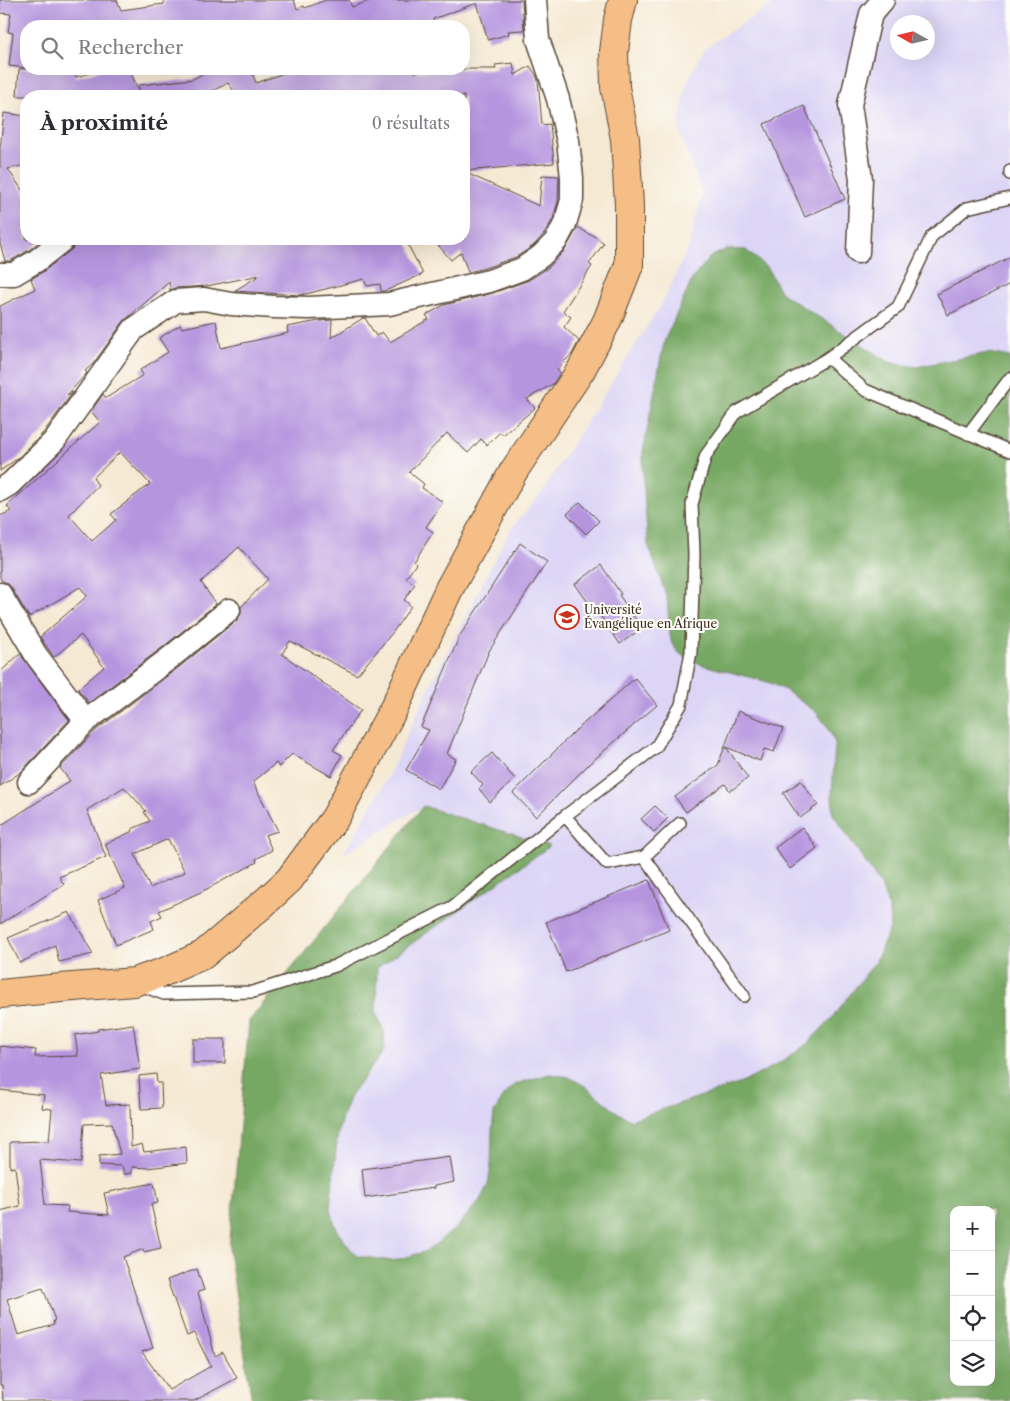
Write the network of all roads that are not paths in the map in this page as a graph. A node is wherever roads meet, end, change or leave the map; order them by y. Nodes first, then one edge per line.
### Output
1 (535, 0) edge
2 (623, 0) edge
3 (883, 0) edge
4 (1010, 198) edge
5 (56, 245) edge
6 (858, 252) dead end
7 (0, 274) edge
8 (828, 358) junction
9 (1010, 378) edge
10 (968, 434) junction
11 (1010, 451) edge
12 (0, 490) edge
13 (0, 594) edge
14 (229, 610) dead end
15 (86, 722) junction
16 (29, 782) dead end
17 (565, 816) junction
18 (680, 823) dead end
19 (644, 857) junction
20 (134, 982) junction
21 (0, 994) edge
22 (744, 996) dead end

1 - 12 street
2 - 20 highway
3 - 6 street
4 - 8 lane
5 - 7 street
8 - 10 lane
8 - 17 lane
9 - 10 lane
10 - 11 lane
13 - 15 street
14 - 15 street
15 - 16 street
17 - 19 lane
17 - 20 lane
18 - 19 lane
19 - 22 lane
20 - 21 highway

